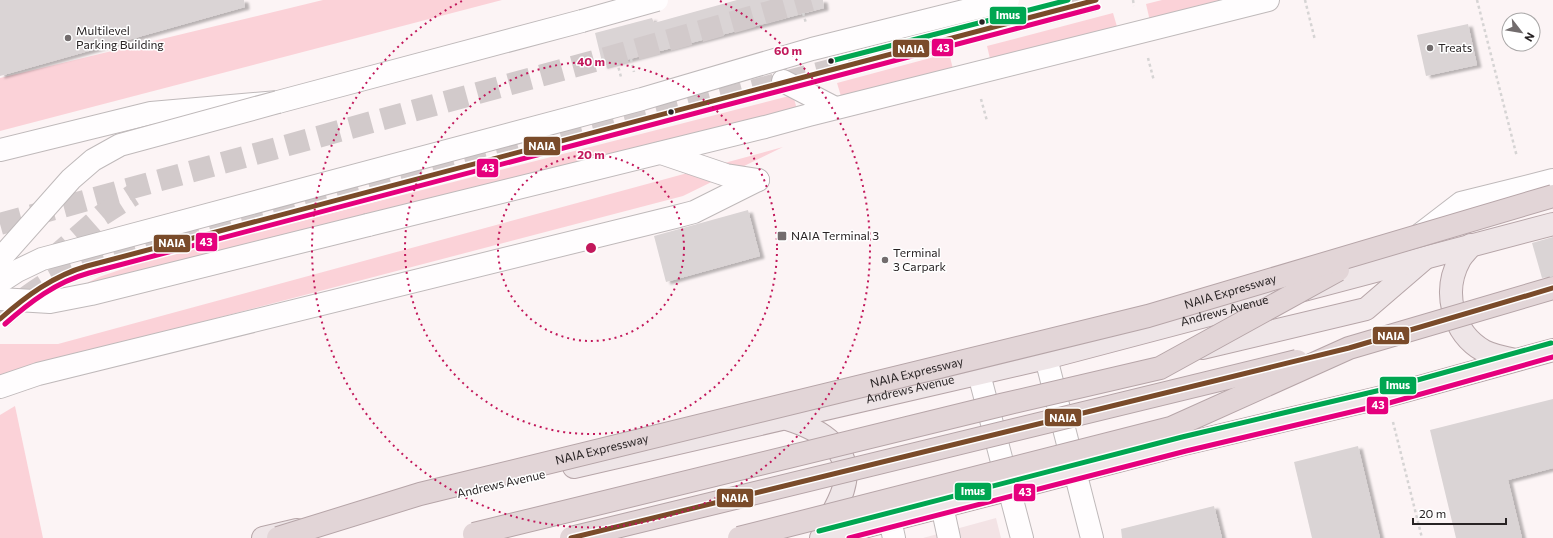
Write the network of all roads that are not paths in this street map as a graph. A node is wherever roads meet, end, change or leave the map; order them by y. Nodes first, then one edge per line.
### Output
1 (657, 0) edge
2 (1008, 0) edge
3 (1268, 0) edge
4 (784, 81) dead end
5 (278, 102) junction
6 (835, 108) junction
7 (0, 150) edge
8 (661, 153) junction
9 (1553, 180) edge
10 (1553, 196) edge
11 (1553, 224) edge
12 (1471, 245) junction
13 (1427, 256) junction
14 (0, 259) edge
15 (1374, 260) junction
16 (0, 282) edge
17 (1553, 288) edge
18 (0, 299) edge
19 (1349, 348) junction
20 (1553, 350) edge
21 (1046, 358) junction
22 (1517, 360) junction
23 (978, 374) junction
24 (1053, 384) junction
25 (0, 387) edge
26 (787, 419) junction
27 (1075, 472) junction
28 (1009, 489) junction
29 (942, 506) junction
30 (892, 529) edge
31 (474, 534) dead end
32 (829, 537) edge
33 (263, 538) edge
34 (278, 538) edge
35 (571, 538) edge
36 (739, 538) edge
37 (949, 538) edge
38 (1022, 538) edge
39 (1092, 538) edge

1 - 5 lane, bridge
2 - 16 lane, bridge
3 - 6 lane
4 - 6 lane
5 - 7 lane, bridge
5 - 14 lane, bridge
6 - 8 lane
8 - 18 lane, bridge
8 - 25 lane
9 - 15 lane
10 - 15 highway, NAIA Expressway, bridge
11 - 12 main road, Andrews Avenue
12 - 13 main road, Andrews Avenue
12 - 22 main road
13 - 15 main road, Andrews Avenue
13 - 24 main road
15 - 21 main road, Andrews Avenue
15 - 31 highway, bridge
15 - 34 highway, NAIA Expressway, bridge
17 - 19 highway, bridge
19 - 35 highway, bridge
19 - 36 highway, bridge
20 - 22 main road
21 - 23 main road, Andrews Avenue
21 - 24 lane
22 - 27 main road
23 - 26 main road, Andrews Avenue
23 - 28 lane
24 - 27 lane
26 - 32 main road
26 - 33 main road, Andrews Avenue
27 - 28 main road
27 - 39 lane
28 - 29 main road
28 - 38 lane
29 - 30 main road
29 - 37 lane
30 - 32 main road

